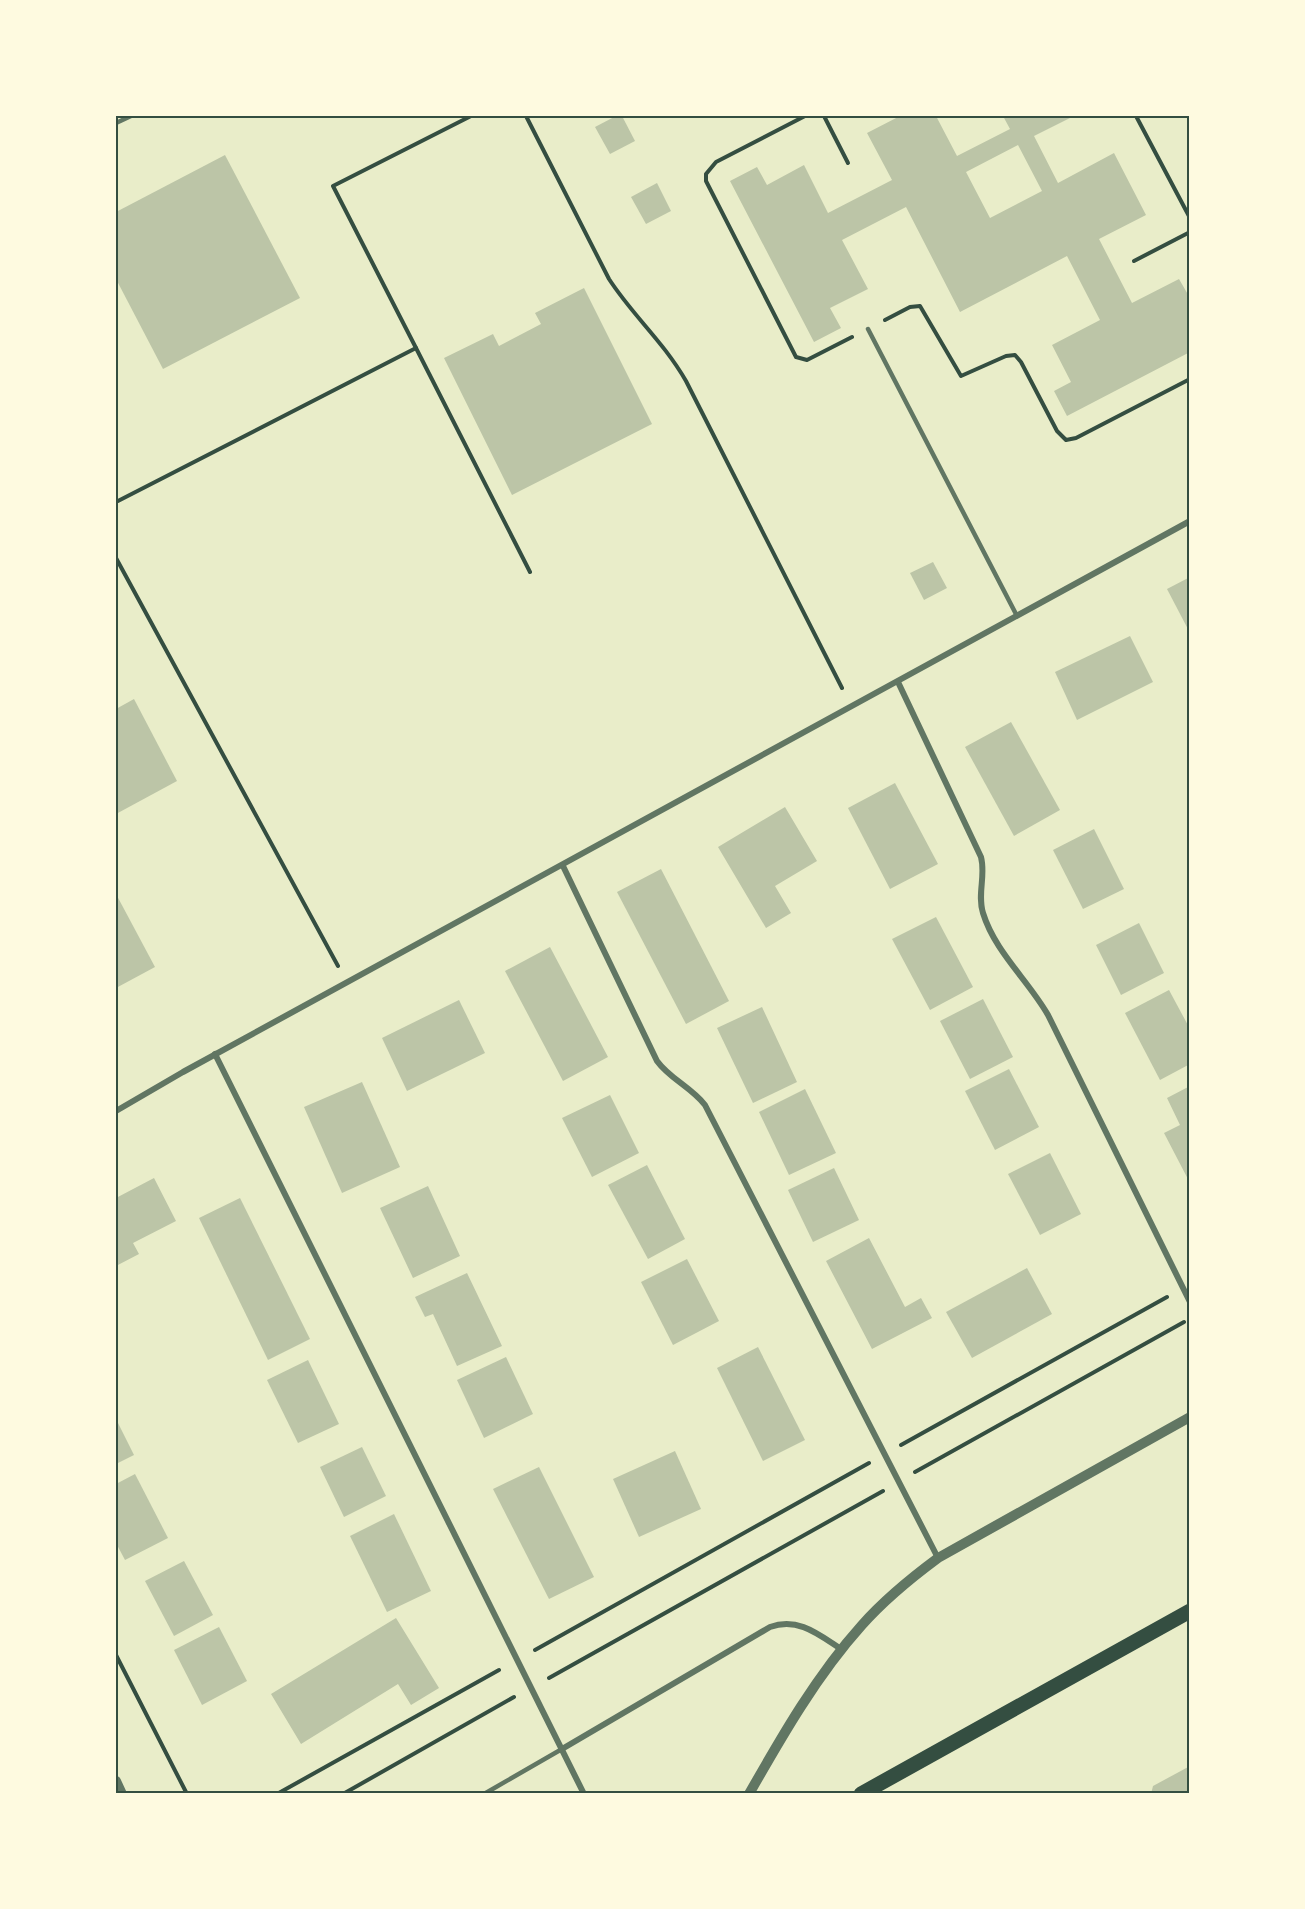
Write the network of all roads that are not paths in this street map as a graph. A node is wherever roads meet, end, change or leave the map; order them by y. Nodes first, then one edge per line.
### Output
1 (131, 116) edge
2 (116, 123) edge
3 (868, 329) road end
4 (1190, 521) edge
5 (1017, 616) junction
6 (898, 682) junction
7 (563, 866) junction
8 (215, 1054) junction
9 (116, 1111) edge
10 (1190, 1302) edge
11 (1190, 1417) edge
12 (938, 1558) junction
13 (1190, 1611) edge
14 (842, 1649) junction
15 (562, 1749) junction
16 (116, 1781) edge
17 (122, 1794) edge
18 (484, 1794) edge
19 (584, 1794) edge
20 (748, 1794) edge
21 (861, 1794) edge

1 - 2 lane
3 - 5 lane
4 - 5 street
5 - 6 street
6 - 7 street
6 - 10 street
7 - 8 street
7 - 12 street
8 - 9 street
8 - 15 street
11 - 12 street
12 - 14 street
13 - 21 main road
14 - 15 street
14 - 20 street
15 - 18 lane
15 - 19 street
16 - 17 street

